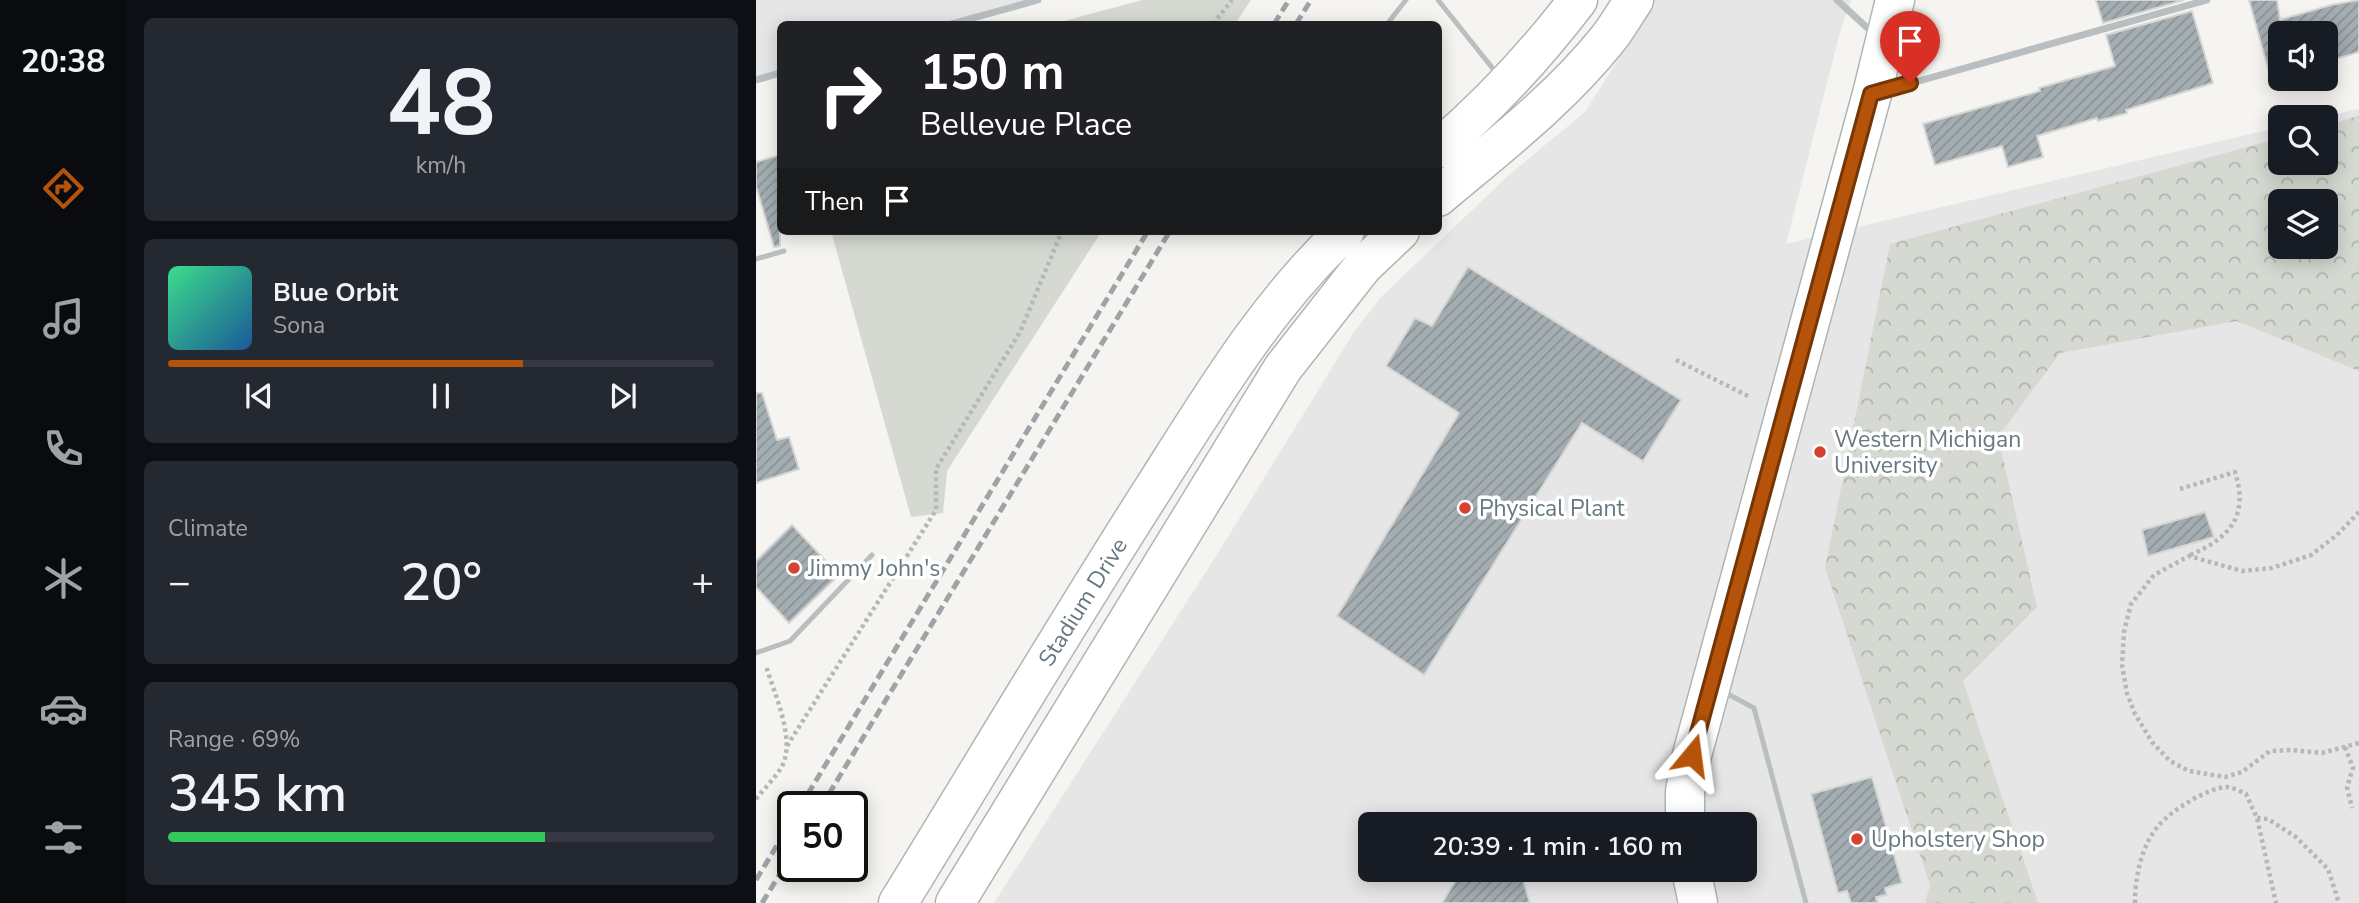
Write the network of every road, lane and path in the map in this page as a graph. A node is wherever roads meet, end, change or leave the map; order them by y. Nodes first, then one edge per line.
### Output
1 (1038, 0) edge
2 (1232, 0) edge
3 (1406, 0) edge
4 (1438, 0) edge
5 (1578, 0) edge
6 (1634, 0) edge
7 (1837, 0) edge
8 (1895, 0) edge
9 (2207, 0) edge
10 (962, 21) edge
11 (1215, 21) edge
12 (1389, 21) edge
13 (1883, 43) junction
14 (777, 74) edge
15 (756, 80) edge
16 (1507, 86) junction
17 (1871, 94) junction
18 (1445, 140) edge
19 (1442, 194) edge
20 (1060, 235) edge
21 (1341, 235) edge
22 (1395, 235) edge
23 (784, 251) dead end
24 (756, 259) edge
25 (1676, 360) dead end
26 (1750, 397) dead end
27 (2180, 489) dead end
28 (2359, 512) edge
29 (872, 555) dead end
30 (2189, 556) junction
31 (759, 652) edge
32 (1712, 686) junction
33 (2359, 743) edge
34 (787, 746) junction
35 (2345, 747) junction
36 (2225, 777) junction
37 (2227, 787) junction
38 (756, 799) edge
39 (2352, 808) dead end
40 (1685, 812) edge
41 (2257, 818) junction
42 (1694, 882) edge
43 (898, 903) edge
44 (955, 903) edge
45 (1698, 903) edge
46 (1806, 903) edge
47 (2135, 903) edge
48 (2276, 903) edge
49 (2339, 903) edge

1 - 10 street
2 - 11 path
3 - 12 lane
4 - 16 lane
5 - 16 main road
6 - 19 main road
7 - 13 street
8 - 13 main road
9 - 17 street
13 - 17 main road
14 - 15 street
16 - 18 main road
17 - 32 main road
20 - 34 path
21 - 43 main road, Stadium Drive
22 - 44 main road
23 - 24 lane
25 - 26 path
27 - 30 path
28 - 30 path
29 - 31 lane
30 - 36 path
31 - 34 path
32 - 40 main road
32 - 46 lane
33 - 35 path
34 - 38 path
35 - 36 path
35 - 39 path
36 - 37 path
37 - 41 path
37 - 47 path
41 - 48 path
41 - 49 path
42 - 45 main road

